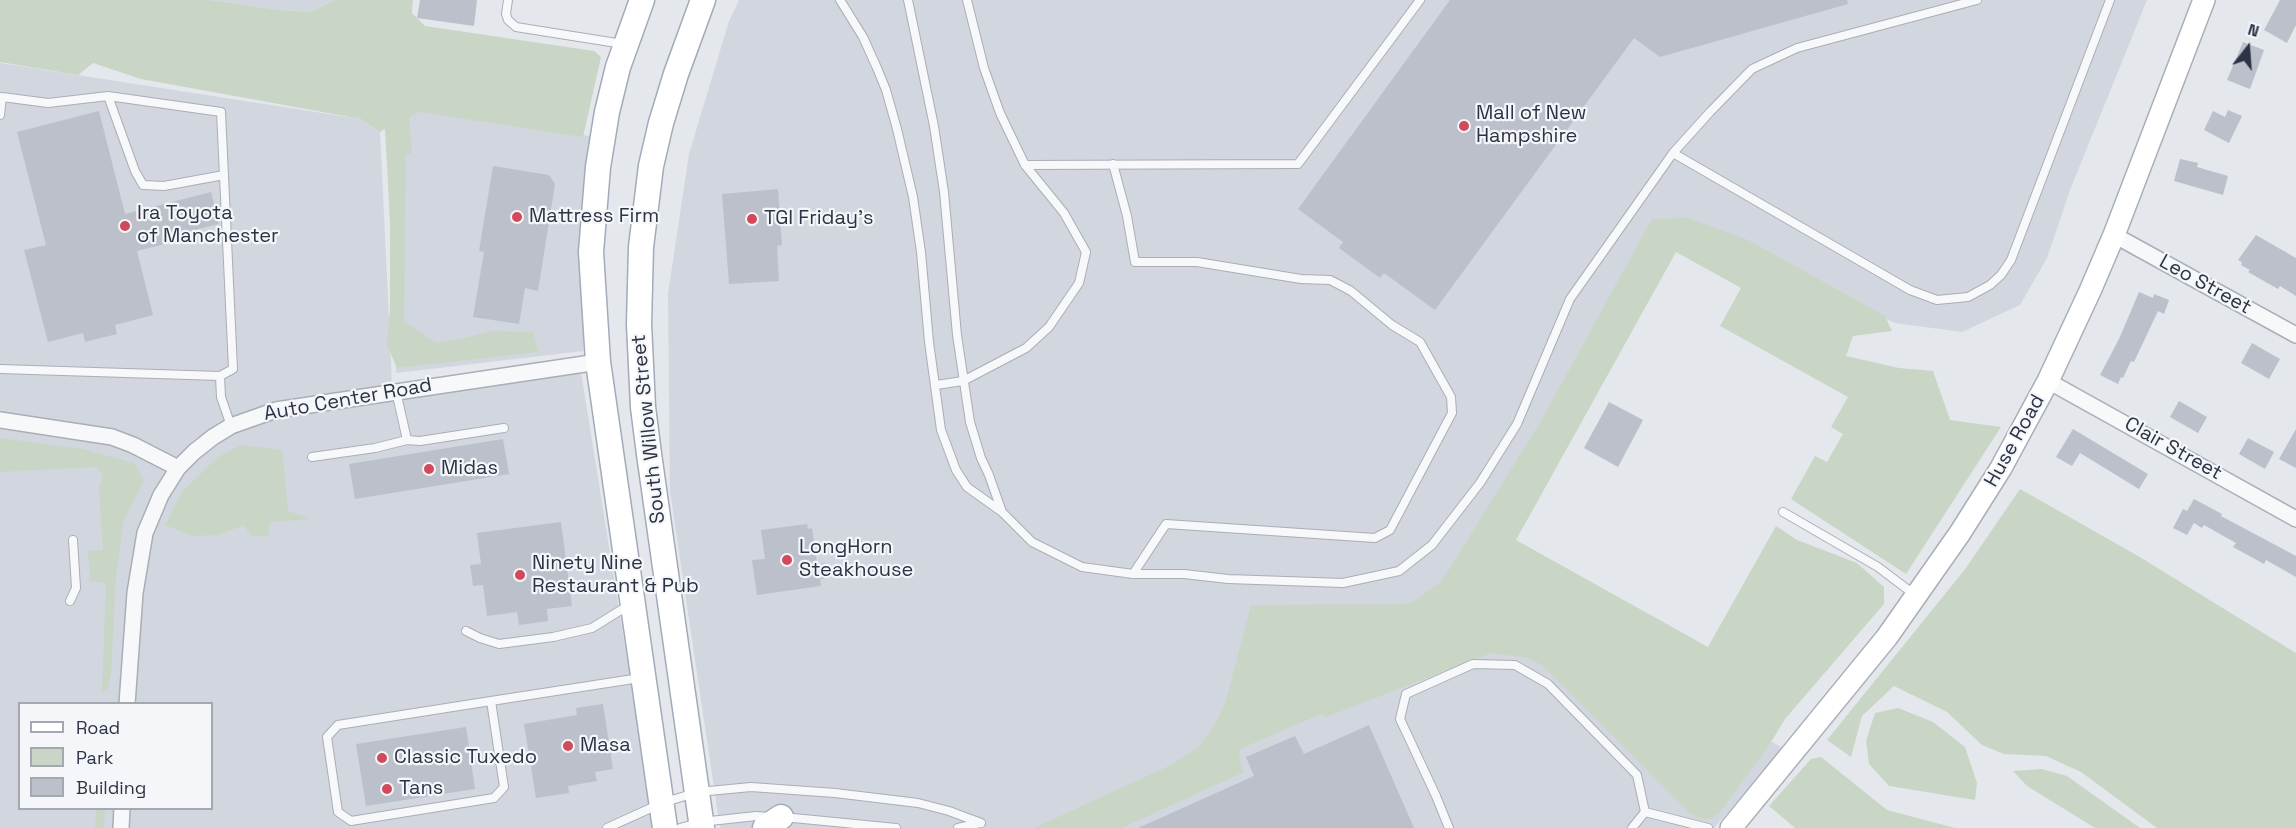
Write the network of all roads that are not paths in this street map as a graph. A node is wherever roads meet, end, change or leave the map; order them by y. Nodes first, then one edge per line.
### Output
1 (508, 0) edge
2 (642, 0) edge
3 (713, 0) edge
4 (840, 0) edge
5 (908, 0) edge
6 (968, 0) edge
7 (1420, 0) edge
8 (1977, 0) edge
9 (2110, 0) edge
10 (2204, 0) edge
11 (698, 11) edge
12 (626, 44) junction
13 (108, 96) junction
14 (0, 115) edge
15 (1673, 153) junction
16 (1113, 164) junction
17 (1025, 165) junction
18 (224, 175) junction
19 (2114, 235) junction
20 (2296, 335) edge
21 (598, 362) junction
22 (0, 369) edge
23 (220, 376) junction
24 (963, 381) junction
25 (2048, 381) junction
26 (936, 385) junction
27 (396, 391) junction
28 (0, 420) edge
29 (231, 426) junction
30 (504, 428) dead end
31 (407, 440) junction
32 (312, 457) dead end
33 (178, 468) junction
34 (1002, 512) junction
35 (1783, 512) dead end
36 (2296, 519) edge
37 (73, 540) dead end
38 (1133, 574) junction
39 (1917, 596) junction
40 (70, 601) dead end
41 (632, 602) junction
42 (466, 631) dead end
43 (644, 677) junction
44 (491, 701) junction
45 (127, 702) edge
46 (698, 792) junction
47 (662, 802) junction
48 (122, 810) edge
49 (1645, 812) junction
50 (773, 823) edge
51 (694, 826) edge
52 (121, 828) edge
53 (607, 828) edge
54 (665, 828) edge
55 (896, 828) edge
56 (958, 828) edge
57 (1449, 828) edge
58 (1632, 828) edge
59 (1708, 828) edge
60 (1731, 828) edge

1 - 12 lane
2 - 12 main road, South Willow Street
3 - 11 main road
4 - 26 lane
5 - 24 lane
6 - 17 lane
7 - 16 lane
8 - 15 lane
9 - 15 lane
10 - 19 street, Huse Road
11 - 46 main road, South Willow Street
12 - 21 main road, South Willow Street
13 - 14 lane
13 - 18 lane
13 - 18 lane
15 - 38 lane
16 - 17 lane
16 - 38 lane
17 - 24 lane
18 - 23 lane
19 - 20 street, Leo Street
19 - 25 street, Huse Road
21 - 27 street, Auto Center Road
21 - 41 main road, South Willow Street
22 - 23 lane
23 - 29 lane
24 - 26 lane
24 - 34 lane
25 - 36 street, Clair Street
25 - 39 street, Huse Road
26 - 34 lane
27 - 29 street, Auto Center Road
27 - 31 lane
28 - 33 street
29 - 33 street, Auto Center Road
30 - 31 lane
31 - 32 lane
33 - 45 street, Auto Center Road
34 - 38 lane
35 - 39 lane
37 - 40 lane
39 - 60 street, Huse Road
41 - 42 lane
41 - 43 main road, South Willow Street
43 - 44 lane
43 - 47 main road, South Willow Street
44 - 44 lane
46 - 47 lane
46 - 51 main road, South Willow Street
46 - 56 lane
47 - 53 lane
47 - 54 main road, South Willow Street
48 - 52 street
49 - 57 lane
49 - 58 lane
49 - 59 lane
50 - 51 lane
50 - 55 lane

